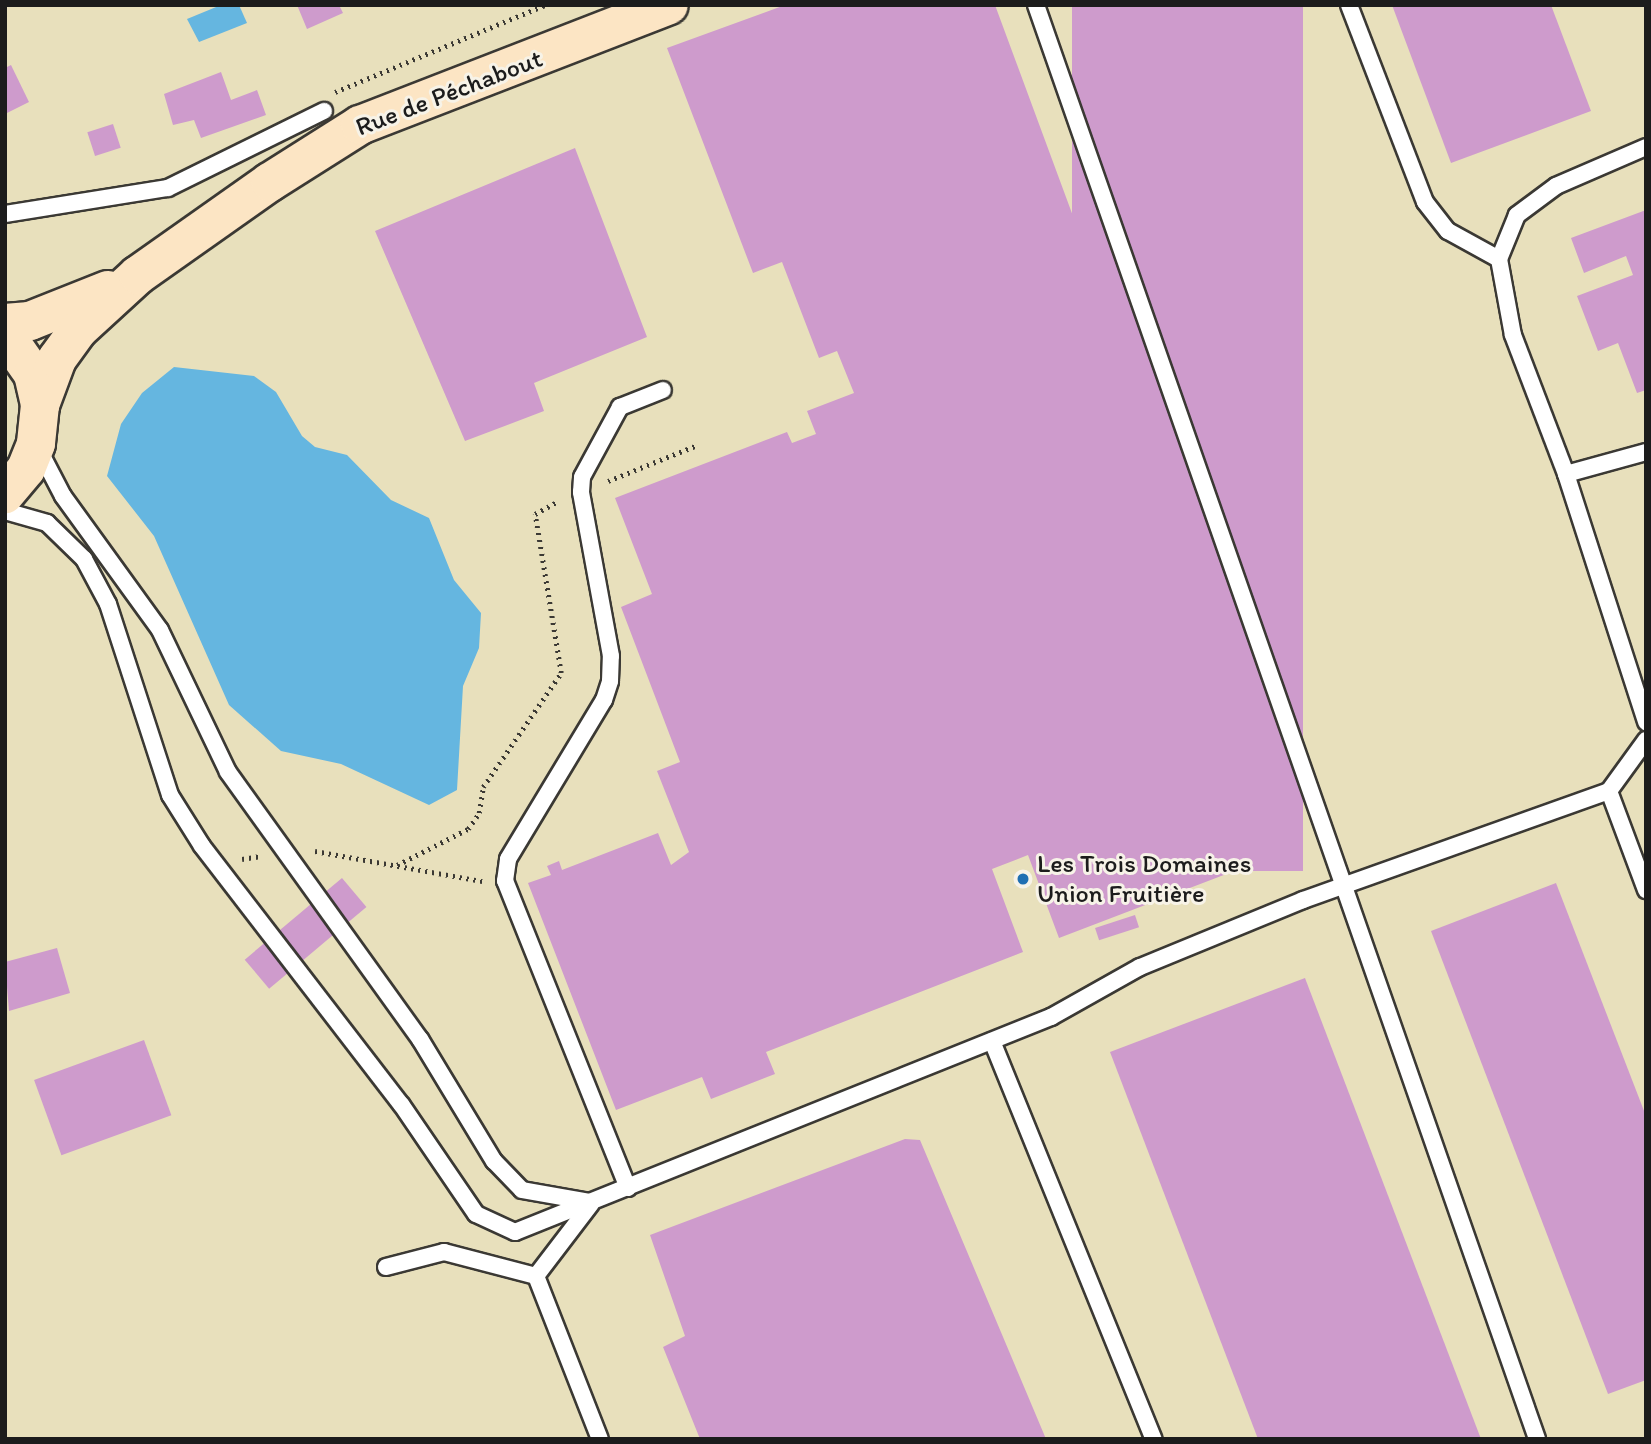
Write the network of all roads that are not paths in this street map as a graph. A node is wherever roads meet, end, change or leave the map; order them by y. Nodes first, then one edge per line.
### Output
1 (669, 5) edge
2 (1036, 5) edge
3 (1349, 5) edge
4 (324, 111) dead end
5 (1646, 147) edge
6 (5, 214) edge
7 (1499, 259) junction
8 (138, 275) junction
9 (5, 323) edge
10 (5, 334) edge
11 (663, 390) dead end
12 (40, 405) junction
13 (36, 444) junction
14 (1646, 452) edge
15 (1566, 474) junction
16 (5, 494) edge
17 (5, 511) edge
18 (1646, 722) edge
19 (1646, 740) edge
20 (1609, 791) junction
21 (1344, 885) junction
22 (1646, 890) edge
23 (992, 1041) junction
24 (628, 1188) junction
25 (592, 1202) junction
26 (386, 1267) dead end
27 (536, 1276) junction
28 (600, 1439) edge
29 (1154, 1439) edge
30 (1537, 1439) edge

1 - 8 street, Rue de Péchabout
2 - 21 lane
3 - 7 lane
4 - 6 lane
5 - 7 lane
7 - 15 lane
8 - 9 street, Rue de Péchabout
8 - 12 street, Rue de Péchabout
10 - 12 street
11 - 24 lane
12 - 13 street
13 - 16 street
13 - 25 lane
14 - 15 lane
15 - 18 lane
17 - 25 lane
19 - 20 lane
20 - 21 lane
20 - 22 lane
21 - 23 lane
21 - 30 lane
23 - 24 lane
23 - 29 lane
24 - 25 lane
25 - 27 lane
26 - 27 lane
27 - 28 lane

